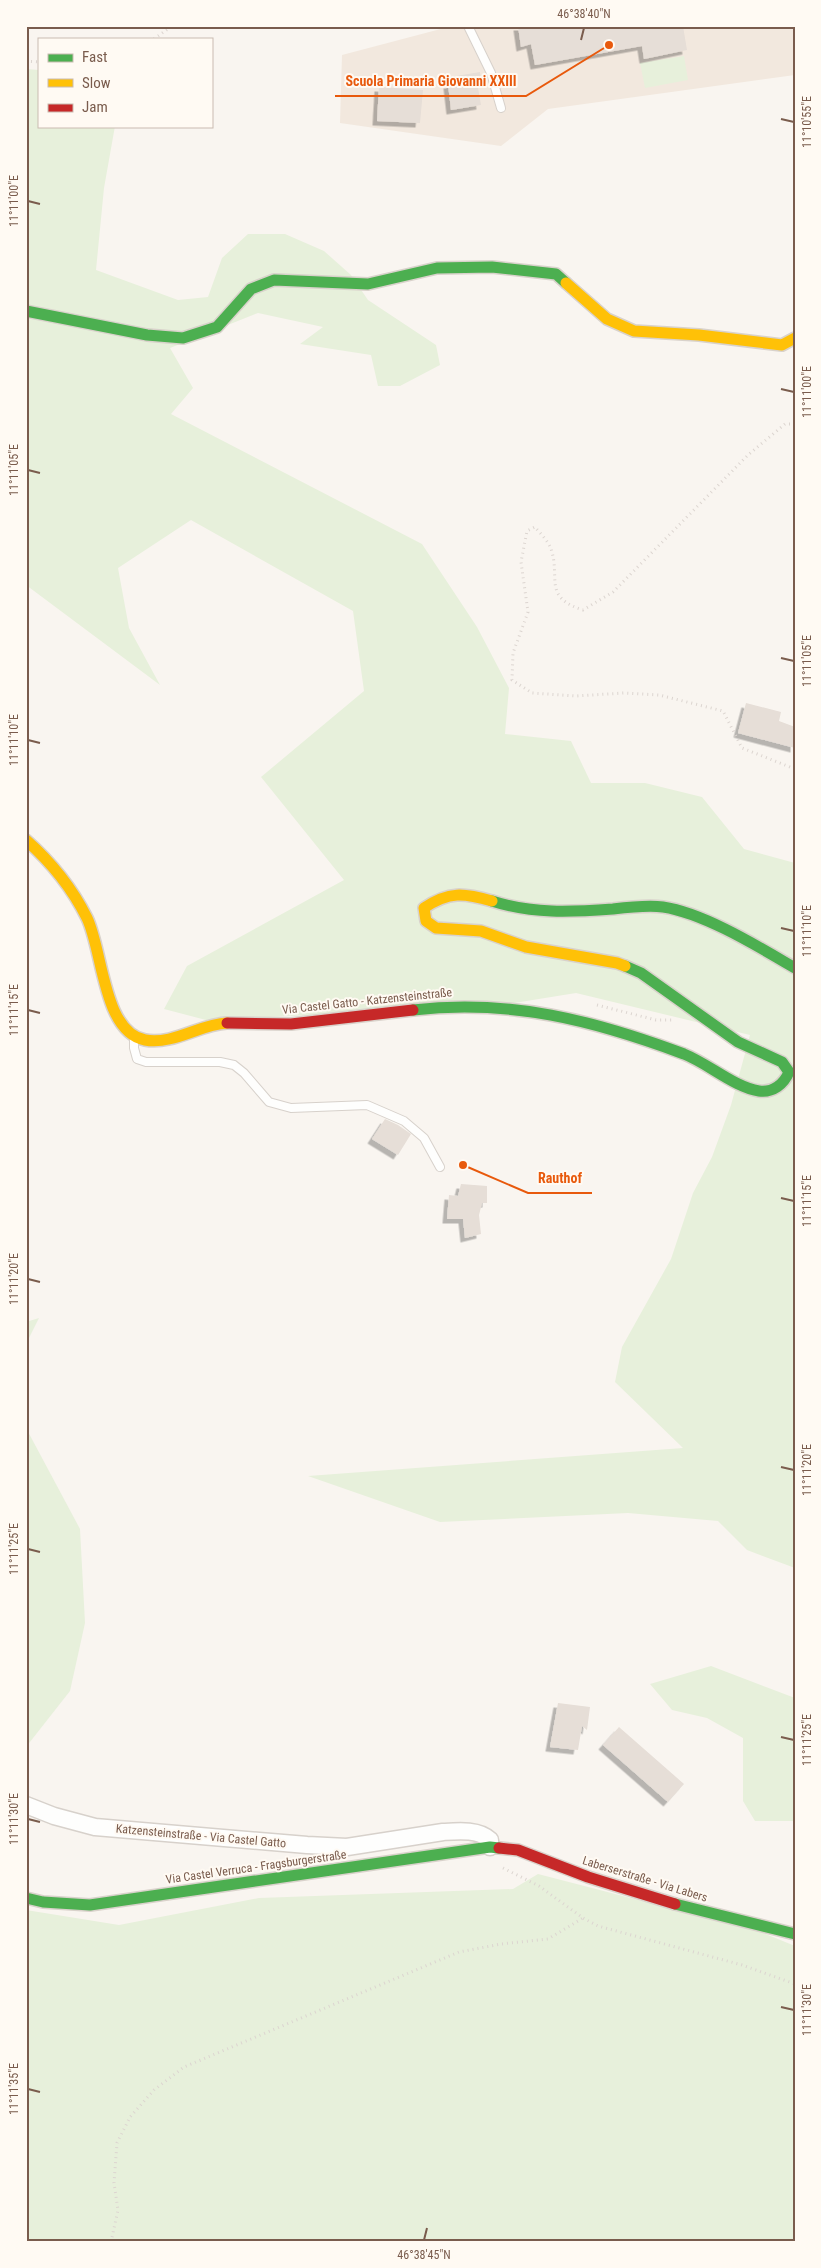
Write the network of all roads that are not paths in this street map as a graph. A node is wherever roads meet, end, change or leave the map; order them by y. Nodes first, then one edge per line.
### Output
1 (468, 26) edge
2 (501, 108) dead end
3 (26, 311) edge
4 (795, 338) edge
5 (26, 840) edge
6 (795, 968) edge
7 (134, 1036) junction
8 (440, 1167) dead end
9 (26, 1805) edge
10 (490, 1847) junction
11 (26, 1898) edge
12 (795, 1934) edge

1 - 2 lane
3 - 4 street
5 - 7 street
6 - 7 street, Via Castel Gatto - Katzensteinstraße
7 - 8 lane
9 - 10 street, Katzensteinstraße - Via Castel Gatto
10 - 11 street, Via Castel Verruca - Fragsburgerstraße
10 - 12 street, Laberserstraße - Via Labers

